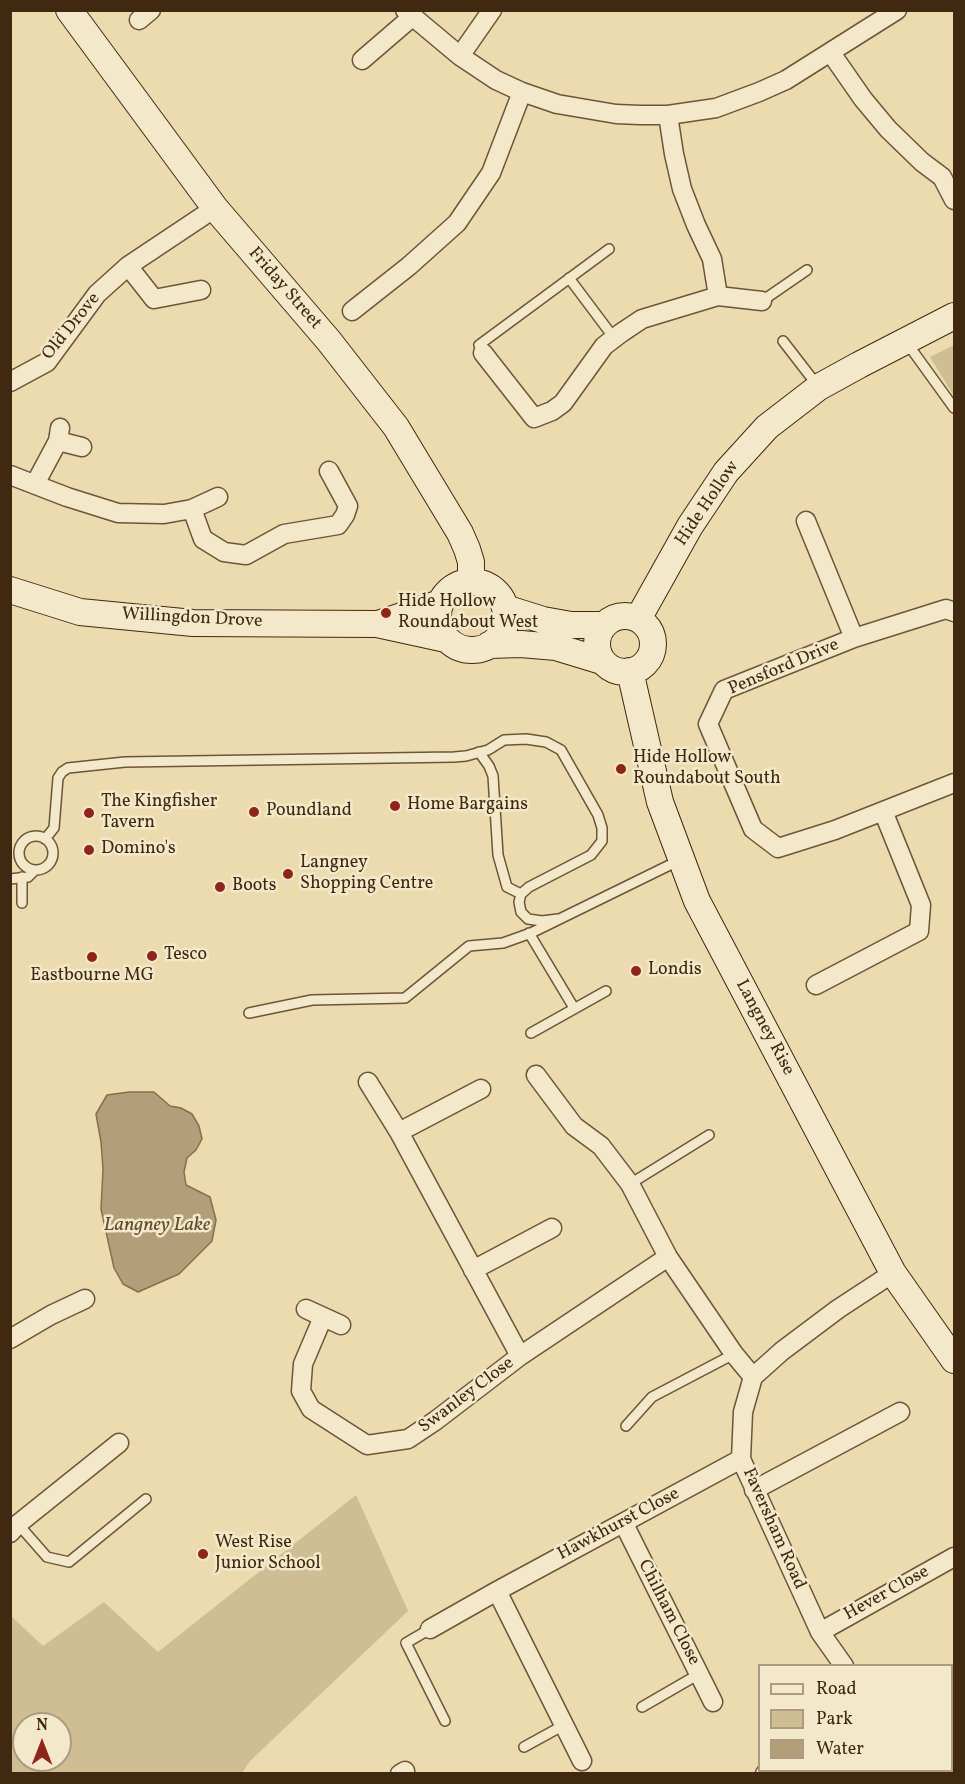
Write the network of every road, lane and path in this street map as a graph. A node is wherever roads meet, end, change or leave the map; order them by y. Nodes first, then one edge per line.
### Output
1 (69, 10) edge
2 (492, 10) edge
3 (897, 10) edge
4 (408, 14) edge
5 (831, 53) junction
6 (460, 56) junction
7 (362, 60) dead end
8 (522, 92) junction
9 (668, 115) junction
10 (948, 172) edge
11 (954, 200) edge
12 (215, 208) junction
13 (609, 249) dead end
14 (128, 266) junction
15 (807, 270) dead end
16 (569, 278) junction
17 (201, 290) dead end
18 (718, 296) junction
19 (762, 300) joint
20 (352, 311) dead end
21 (954, 316) edge
22 (614, 338) junction
23 (783, 341) dead end
24 (906, 341) junction
25 (483, 352) joint
26 (10, 381) edge
27 (819, 387) junction
28 (954, 408) edge
29 (82, 447) dead end
30 (328, 471) dead end
31 (10, 475) edge
32 (35, 484) junction
33 (218, 497) dead end
34 (192, 508) junction
35 (806, 521) dead end
36 (471, 582) junction
37 (10, 590) edge
38 (440, 603) junction
39 (505, 608) junction
40 (954, 612) edge
41 (638, 619) junction
42 (377, 624) junction
43 (603, 625) junction
44 (854, 638) junction
45 (446, 639) junction
46 (489, 645) junction
47 (602, 661) junction
48 (630, 671) junction
49 (479, 752) junction
50 (954, 783) edge
51 (883, 811) junction
52 (45, 839) junction
53 (15, 856) edge
54 (680, 860) junction
55 (35, 870) junction
56 (22, 878) junction
57 (10, 879) edge
58 (521, 894) junction
59 (22, 903) dead end
60 (558, 919) junction
61 (529, 933) junction
62 (816, 985) dead end
63 (606, 991) dead end
64 (574, 1008) junction
65 (249, 1013) dead end
66 (531, 1033) dead end
67 (536, 1075) dead end
68 (368, 1082) dead end
69 (482, 1089) dead end
70 (399, 1132) junction
71 (709, 1135) dead end
72 (630, 1184) junction
73 (552, 1228) dead end
74 (668, 1257) junction
75 (473, 1270) junction
76 (892, 1273) junction
77 (85, 1299) dead end
78 (306, 1309) dead end
79 (323, 1317) junction
80 (341, 1325) dead end
81 (10, 1339) edge
82 (734, 1354) junction
83 (520, 1356) junction
84 (954, 1360) edge
85 (753, 1377) junction
86 (900, 1412) dead end
87 (627, 1426) dead end
88 (119, 1443) dead end
89 (741, 1459) junction
90 (754, 1490) junction
91 (146, 1499) dead end
92 (13, 1524) edge
93 (624, 1524) junction
94 (954, 1557) edge
95 (497, 1590) junction
96 (430, 1629) joint
97 (820, 1632) junction
98 (843, 1664) edge
99 (699, 1674) junction
100 (713, 1702) dead end
101 (642, 1707) dead end
102 (445, 1721) dead end
103 (564, 1725) junction
104 (524, 1747) dead end
105 (582, 1761) dead end

1 - 12 main road, Friday Street
2 - 6 street
3 - 5 street
4 - 6 street
4 - 7 street
5 - 9 street
5 - 10 street
6 - 8 street
8 - 9 street
8 - 20 street
9 - 18 street
10 - 11 street
12 - 14 street, Old Drove
12 - 36 main road, Friday Street
13 - 16 lane
14 - 17 street
14 - 26 street, Old Drove
15 - 19 lane
16 - 22 lane
16 - 25 lane
18 - 19 street
18 - 22 street
21 - 24 main road, Hide Hollow
22 - 25 street
23 - 27 lane
24 - 27 main road, Hide Hollow
24 - 28 lane
27 - 41 main road, Hide Hollow
29 - 32 street
30 - 34 street
31 - 32 street
32 - 34 street
33 - 34 street
35 - 44 street
36 - 38 main road
36 - 39 main road
37 - 42 main road, Willingdon Drove
38 - 42 main road, Willingdon Drove
38 - 45 main road
39 - 43 main road
39 - 46 main road
40 - 44 street, Pensford Drive
41 - 43 main road
41 - 48 main road
42 - 45 main road, Willingdon Drove
43 - 47 main road
44 - 51 street, Pensford Drive
45 - 46 main road
46 - 47 main road
47 - 48 main road
48 - 54 main road, Langney Rise
49 - 52 lane
49 - 58 lane
49 - 58 lane
50 - 51 street, Pensford Drive
51 - 62 street
52 - 53 lane
52 - 55 lane
53 - 55 lane
54 - 60 lane
54 - 76 main road, Langney Rise
55 - 56 lane
56 - 57 lane
56 - 59 lane
58 - 60 lane
60 - 61 lane
61 - 64 lane
61 - 65 lane
63 - 64 lane
64 - 66 lane
67 - 72 street
68 - 70 street
69 - 70 street
70 - 75 street
71 - 72 lane
72 - 74 street
73 - 75 street
74 - 82 street
74 - 83 street, Swanley Close
75 - 83 street
76 - 84 main road, Langney Rise
76 - 85 street
77 - 81 street
78 - 79 street
79 - 80 street
79 - 83 street, Swanley Close
82 - 85 street
82 - 87 lane
85 - 89 street, Faversham Road
86 - 90 street
88 - 92 street
89 - 90 street, Faversham Road
89 - 93 street, Hawkhurst Close
90 - 97 street, Faversham Road
91 - 92 lane
93 - 95 street, Hawkhurst Close
93 - 99 street, Chilham Close
94 - 97 street, Hever Close
95 - 96 street, Hawkhurst Close
95 - 103 street
96 - 102 lane
97 - 98 street, Faversham Road
99 - 100 street, Chilham Close
99 - 101 lane
103 - 104 lane
103 - 105 street

